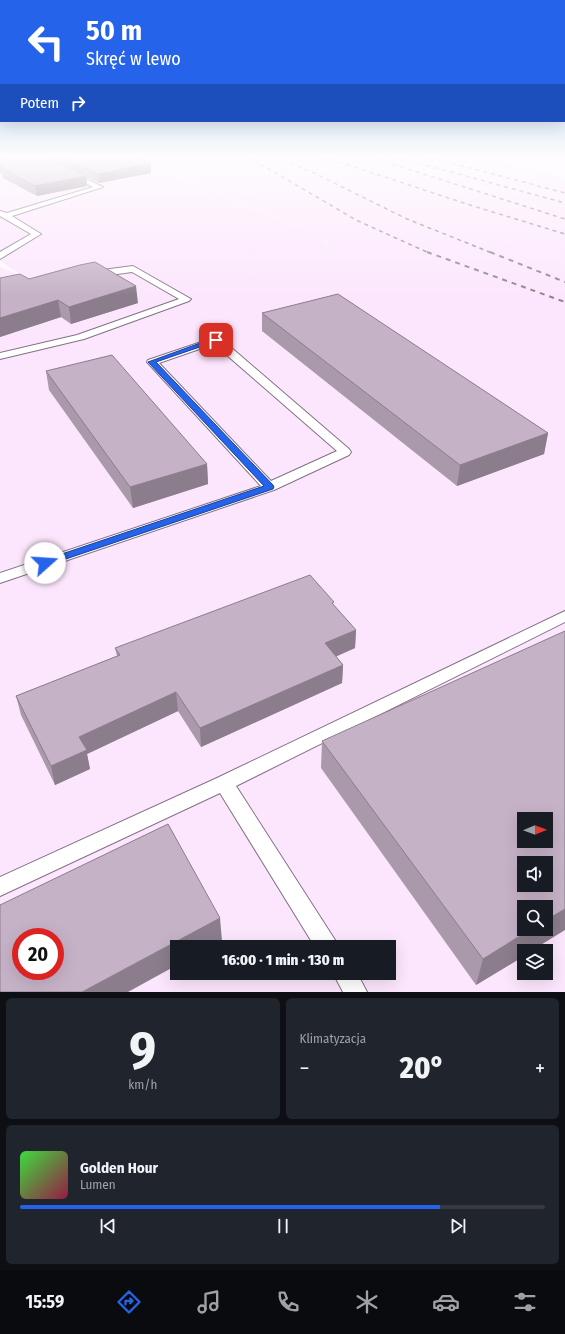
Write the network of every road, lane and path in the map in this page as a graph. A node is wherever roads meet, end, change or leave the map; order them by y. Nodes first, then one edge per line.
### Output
1 (43, 203) edge
2 (3, 214) edge
3 (0, 256) edge
4 (87, 276) edge
5 (0, 356) edge
6 (270, 487) junction
7 (0, 578) edge
8 (565, 616) edge
9 (224, 782) junction
10 (0, 887) edge
11 (323, 940) edge
12 (348, 980) edge
13 (356, 992) edge

1 - 2 lane
2 - 3 lane
4 - 5 lane
6 - 6 lane
6 - 7 lane
8 - 9 lane
9 - 10 lane
9 - 11 lane
12 - 13 lane

